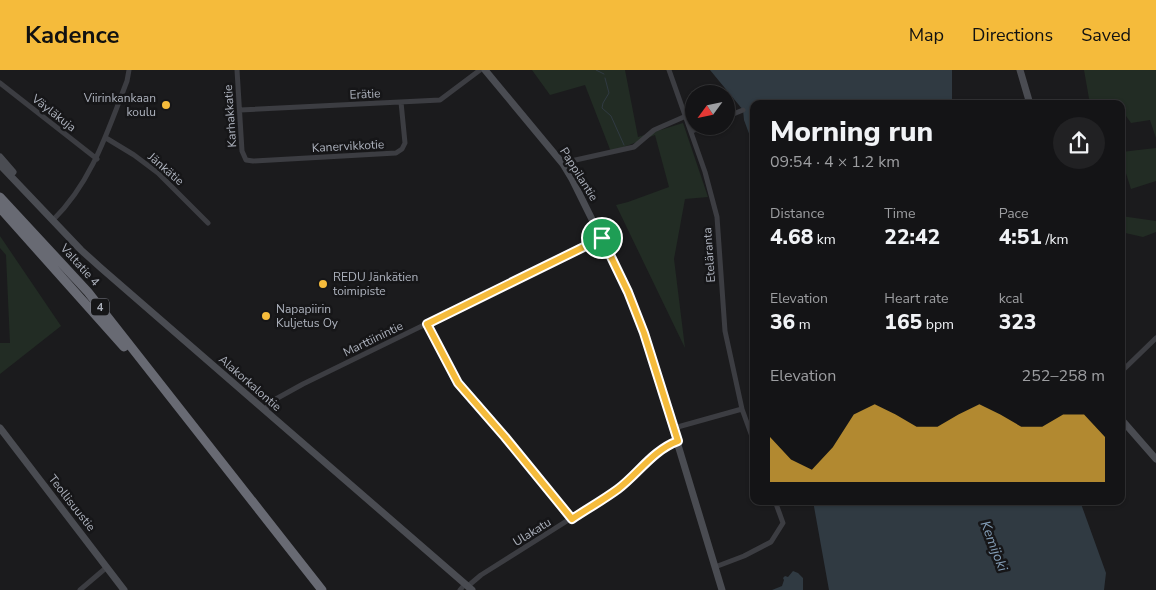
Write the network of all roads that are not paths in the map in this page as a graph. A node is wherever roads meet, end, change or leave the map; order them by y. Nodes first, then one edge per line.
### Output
1 (129, 70) edge
2 (237, 70) edge
3 (480, 70) edge
4 (485, 70) edge
5 (669, 70) edge
6 (1020, 70) edge
7 (0, 83) edge
8 (1029, 100) edge
9 (401, 102) junction
10 (240, 110) junction
11 (743, 110) dead end
12 (685, 113) edge
13 (735, 113) edge
14 (685, 116) edge
15 (693, 135) edge
16 (106, 138) junction
17 (0, 157) edge
18 (97, 159) junction
19 (246, 160) joint
20 (0, 164) edge
21 (563, 164) junction
22 (20, 185) junction
23 (0, 196) edge
24 (0, 208) edge
25 (53, 220) junction
26 (208, 223) dead end
27 (602, 238) junction
28 (427, 324) junction
29 (1156, 338) edge
30 (1125, 368) edge
31 (742, 409) junction
32 (264, 410) junction
33 (192, 424) junction
34 (1125, 424) edge
35 (674, 428) junction
36 (1, 429) edge
37 (750, 431) edge
38 (678, 441) junction
39 (1156, 459) edge
40 (777, 505) edge
41 (572, 519) junction
42 (107, 567) junction
43 (715, 567) junction
44 (466, 588) edge
45 (80, 590) edge
46 (124, 590) edge
47 (322, 590) edge
48 (722, 590) edge

1 - 16 street
2 - 10 street, Karhakkatie
3 - 9 street, Erätie
4 - 21 street, Pappilantie
5 - 12 street, Eteläranta
6 - 8 street
7 - 18 street, Väyläkuja
9 - 10 street, Erätie
9 - 19 street, Kanervikkotie
10 - 19 street, Karhakkatie
11 - 13 street
14 - 21 street
15 - 31 street, Eteläranta
16 - 18 street
16 - 26 street, Jänkätie
17 - 22 street, Alakorkalontie
18 - 25 street
20 - 22 street, Alakorkalontie
21 - 27 street, Pappilantie
22 - 25 street, Alakorkalontie
23 - 33 highway, Valtatie 4 / 4
24 - 33 highway, Valtatie 4 / 4
25 - 32 street, Alakorkalontie
27 - 28 street, Marttiinintie
27 - 35 street, Pappilantie
28 - 32 street, Marttiinintie
28 - 41 street
29 - 30 street
31 - 35 street
31 - 37 street, Eteläranta
32 - 44 street, Alakorkalontie
33 - 47 highway, Valtatie 4 / 4
34 - 39 street
35 - 38 street, Pappilantie
36 - 42 street, Teollisuustie
38 - 41 street, Ulakatu
38 - 43 street, Pappilantie
40 - 43 street
41 - 44 street, Ulakatu
42 - 45 street
42 - 46 street, Teollisuustie
43 - 48 street, Pappilantie

